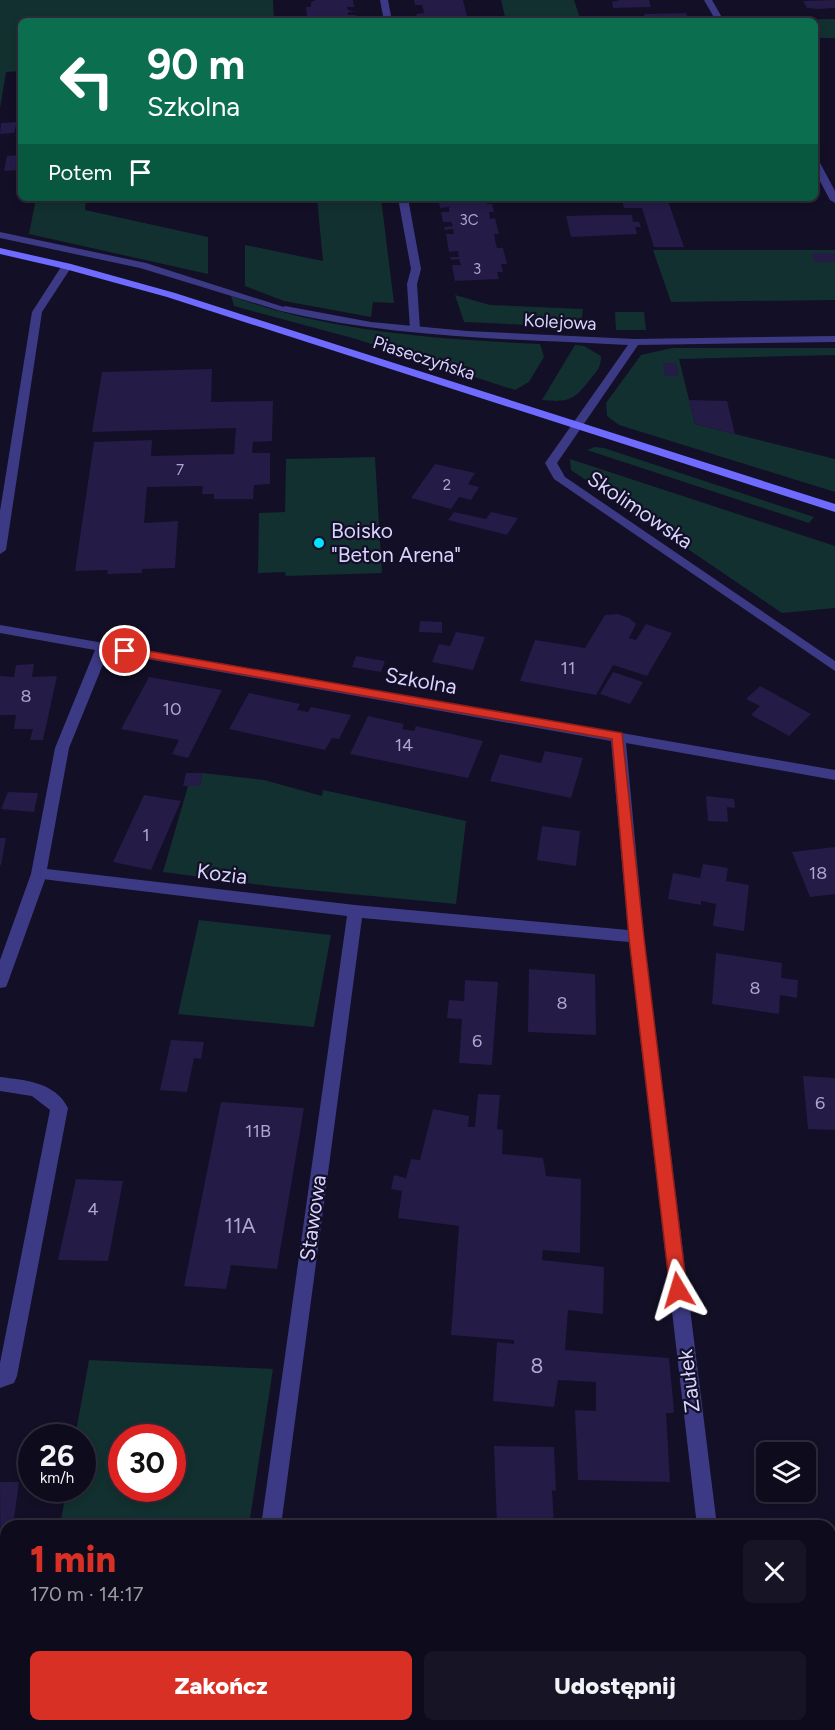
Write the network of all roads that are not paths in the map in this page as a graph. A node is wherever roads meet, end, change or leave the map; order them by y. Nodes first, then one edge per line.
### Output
1 (384, 0) edge
2 (708, 0) edge
3 (387, 18) edge
4 (718, 18) edge
5 (818, 168) edge
6 (835, 200) edge
7 (404, 201) edge
8 (0, 235) edge
9 (0, 251) edge
10 (67, 266) junction
11 (415, 329) junction
12 (835, 339) edge
13 (635, 342) junction
14 (575, 424) junction
15 (835, 508) edge
16 (0, 550) edge
17 (0, 629) edge
18 (103, 647) junction
19 (835, 667) edge
20 (618, 736) junction
21 (835, 775) edge
22 (39, 874) junction
23 (355, 911) junction
24 (636, 938) junction
25 (0, 982) edge
26 (0, 1084) edge
27 (0, 1379) edge
28 (272, 1520) edge
29 (705, 1520) edge

1 - 3 street
2 - 4 street
5 - 6 street
7 - 11 street
8 - 11 street, Kolejowa
9 - 10 main road, Piaseczyńska
10 - 14 main road, Piaseczyńska
10 - 16 street
11 - 13 street, Kolejowa
12 - 13 street, Kolejowa
13 - 14 street, Skolimowska
14 - 15 main road, Piaseczyńska
14 - 19 street, Skolimowska
17 - 18 street, Szkolna
18 - 20 street, Szkolna
18 - 22 street
20 - 21 street, Szkolna
20 - 24 street, Zaułek
22 - 23 street, Kozia
22 - 25 street
23 - 24 street, Kozia
23 - 28 street, Stawowa
24 - 29 street, Zaułek
26 - 27 street

